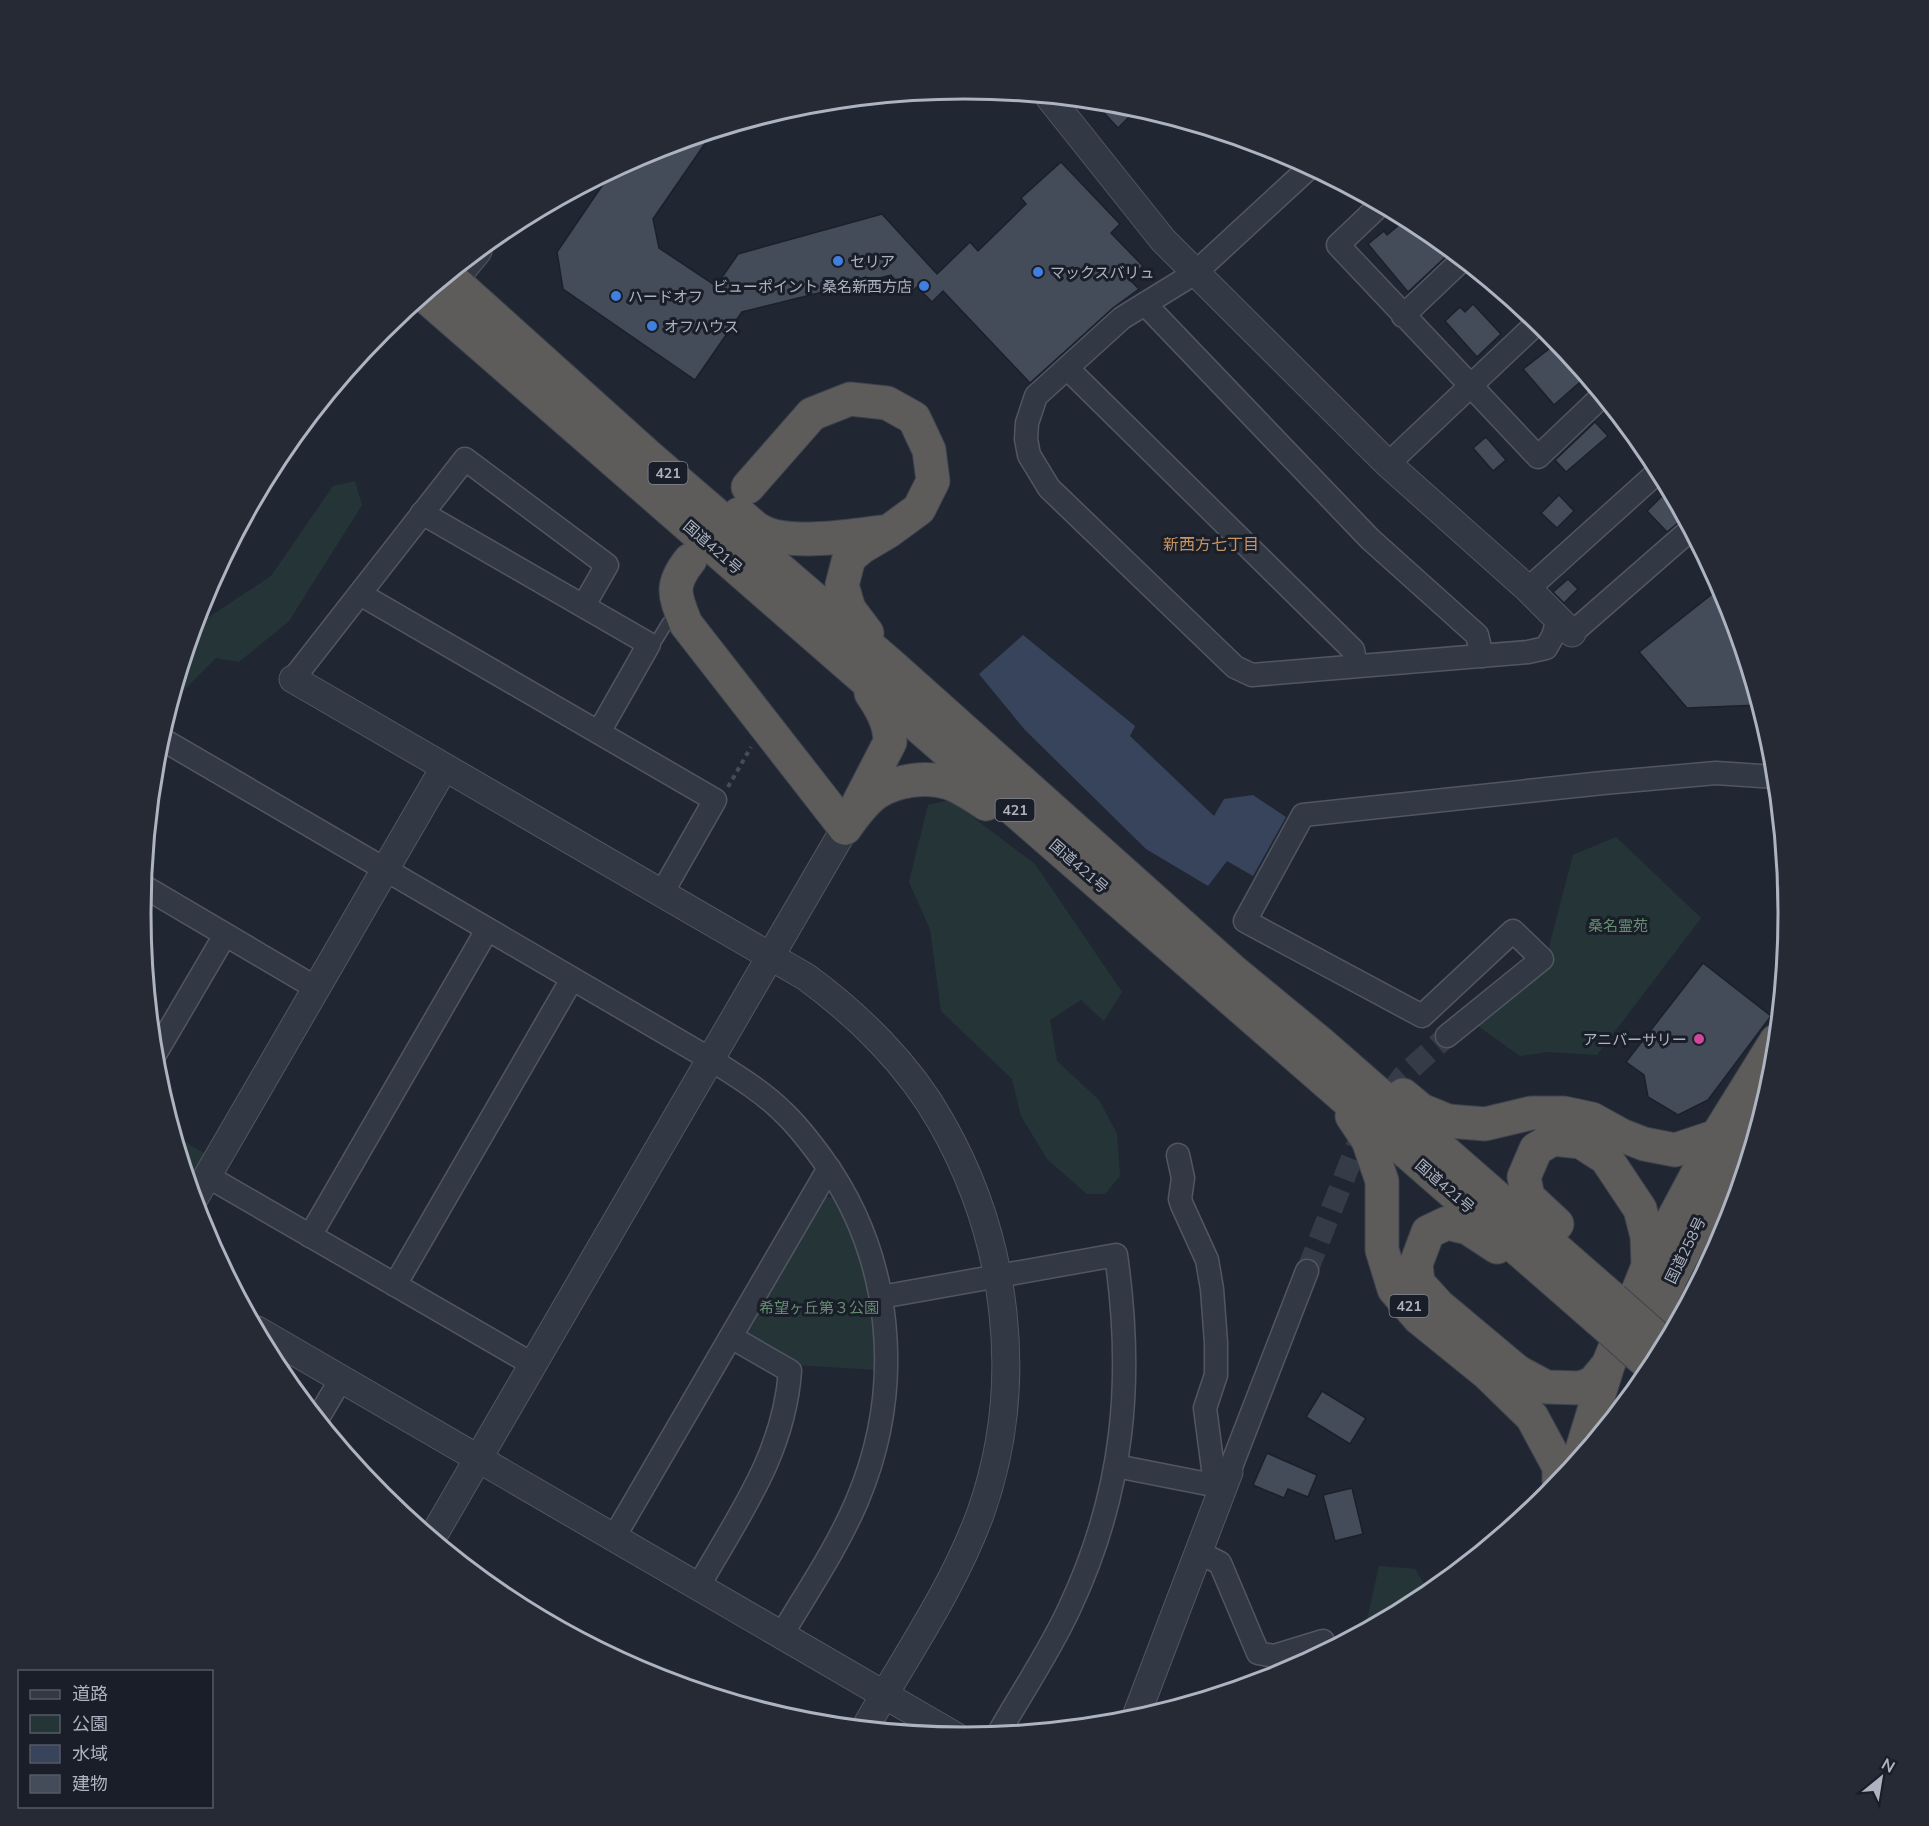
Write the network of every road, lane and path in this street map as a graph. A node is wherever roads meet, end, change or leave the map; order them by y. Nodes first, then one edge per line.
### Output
1 (1055, 104) edge
2 (1303, 173) edge
3 (1375, 210) edge
4 (1457, 265) edge
5 (1196, 273) junction
6 (441, 290) edge
7 (441, 290) edge
8 (1145, 304) junction
9 (1403, 316) junction
10 (1531, 329) edge
11 (1068, 368) junction
12 (1471, 386) junction
13 (1597, 401) edge
14 (648, 456) junction
15 (1388, 464) junction
16 (1651, 478) edge
17 (748, 488) dead end
18 (422, 513) junction
19 (889, 531) junction
20 (1685, 534) edge
21 (690, 560) dead end
22 (1528, 589) junction
23 (360, 594) junction
24 (584, 605) junction
25 (668, 622) dead end
26 (1565, 626) junction
27 (649, 644) junction
28 (1482, 656) junction
29 (892, 666) junction
30 (1356, 666) junction
31 (862, 678) junction
32 (293, 679) joint
33 (599, 732) junction
34 (169, 743) edge
35 (751, 746) dead end
36 (444, 768) junction
37 (1767, 776) edge
38 (715, 800) junction
39 (845, 828) junction
40 (386, 869) junction
41 (1097, 881) junction
42 (151, 891) edge
43 (662, 893) junction
44 (488, 930) junction
45 (225, 935) junction
46 (771, 955) junction
47 (572, 979) junction
48 (315, 988) junction
49 (1447, 1036) tunnel mouth
50 (1319, 1042) junction
51 (161, 1044) edge
52 (710, 1059) junction
53 (1765, 1059) edge
54 (1334, 1089) junction
55 (1752, 1118) edge
56 (1718, 1136) junction
57 (1178, 1155) dead end
58 (829, 1168) junction
59 (207, 1176) junction
60 (199, 1190) edge
61 (310, 1236) junction
62 (1648, 1266) junction
63 (1307, 1271) tunnel mouth
64 (998, 1276) junction
65 (1554, 1280) junction
66 (395, 1285) junction
67 (881, 1297) junction
68 (1608, 1305) junction
69 (1640, 1322) junction
70 (1667, 1323) edge
71 (731, 1337) junction
72 (271, 1338) edge
73 (1658, 1338) edge
74 (1645, 1358) edge
75 (532, 1364) junction
76 (1608, 1365) junction
77 (341, 1379) junction
78 (1619, 1396) edge
79 (322, 1412) edge
80 (1585, 1439) edge
81 (477, 1459) junction
82 (1116, 1466) junction
83 (1559, 1468) edge
84 (1222, 1481) junction
85 (436, 1531) edge
86 (614, 1539) junction
87 (1198, 1552) junction
88 (698, 1587) junction
89 (781, 1636) junction
90 (1323, 1641) dead end
91 (883, 1696) junction
92 (1139, 1707) edge
93 (869, 1721) edge
94 (937, 1726) edge
95 (1003, 1726) edge

1 - 5 street
2 - 5 street
3 - 9 street
4 - 9 street
5 - 8 street
5 - 15 street
6 - 14 highway, 国道421号 / 421
7 - 31 highway, 国道421号 / 421
8 - 11 street
8 - 28 street
9 - 12 street
10 - 12 street
11 - 30 street
11 - 30 street
12 - 13 street
12 - 15 street
14 - 19 highway
14 - 29 highway, 国道421号 / 421
15 - 22 street
16 - 22 street
17 - 19 highway
18 - 23 street
18 - 24 street
18 - 24 street
19 - 29 highway
20 - 26 street
21 - 39 highway
22 - 26 street
23 - 32 street
23 - 33 street
24 - 27 street
25 - 27 lane
26 - 28 street
27 - 33 street
28 - 30 street
29 - 50 highway, 国道421号 / 421
31 - 39 highway
31 - 41 highway, 国道421号 / 421
32 - 36 street
33 - 38 street
34 - 40 street
35 - 38 path
36 - 40 street
36 - 43 street
37 - 49 street
38 - 43 street
39 - 41 highway
39 - 46 street
40 - 44 street
40 - 48 street
41 - 54 highway, 国道421号 / 421
42 - 45 street
43 - 46 street
44 - 47 street
44 - 61 street
45 - 48 street
45 - 51 street
46 - 52 street
46 - 64 street
47 - 52 street
47 - 66 street
48 - 59 street
50 - 56 highway
50 - 68 highway, 国道421号 / 421
52 - 58 street
52 - 75 street
53 - 56 highway
54 - 65 highway, 国道421号 / 421
54 - 83 highway, 421
55 - 78 highway, 国道258号
56 - 62 highway
57 - 84 street
58 - 67 street
58 - 71 street
59 - 60 street
59 - 61 street
61 - 66 street
62 - 68 highway
62 - 76 highway
63 - 84 street
64 - 67 street
64 - 82 street
64 - 91 street
65 - 68 highway, 国道421号 / 421
65 - 76 highway
66 - 75 street
67 - 89 street
68 - 69 highway, 国道421号 / 421, bridge
68 - 74 highway, 国道421号 / 421, bridge
69 - 70 highway
69 - 73 highway, 国道421号 / 421, bridge
71 - 86 street
71 - 88 street
72 - 77 street
75 - 81 street
76 - 80 highway
77 - 79 street
77 - 81 street
81 - 85 street
81 - 86 street
82 - 84 street
82 - 95 street
84 - 87 street
86 - 88 street
87 - 90 street
87 - 92 street
88 - 89 street
89 - 91 street
91 - 93 street
91 - 94 street

